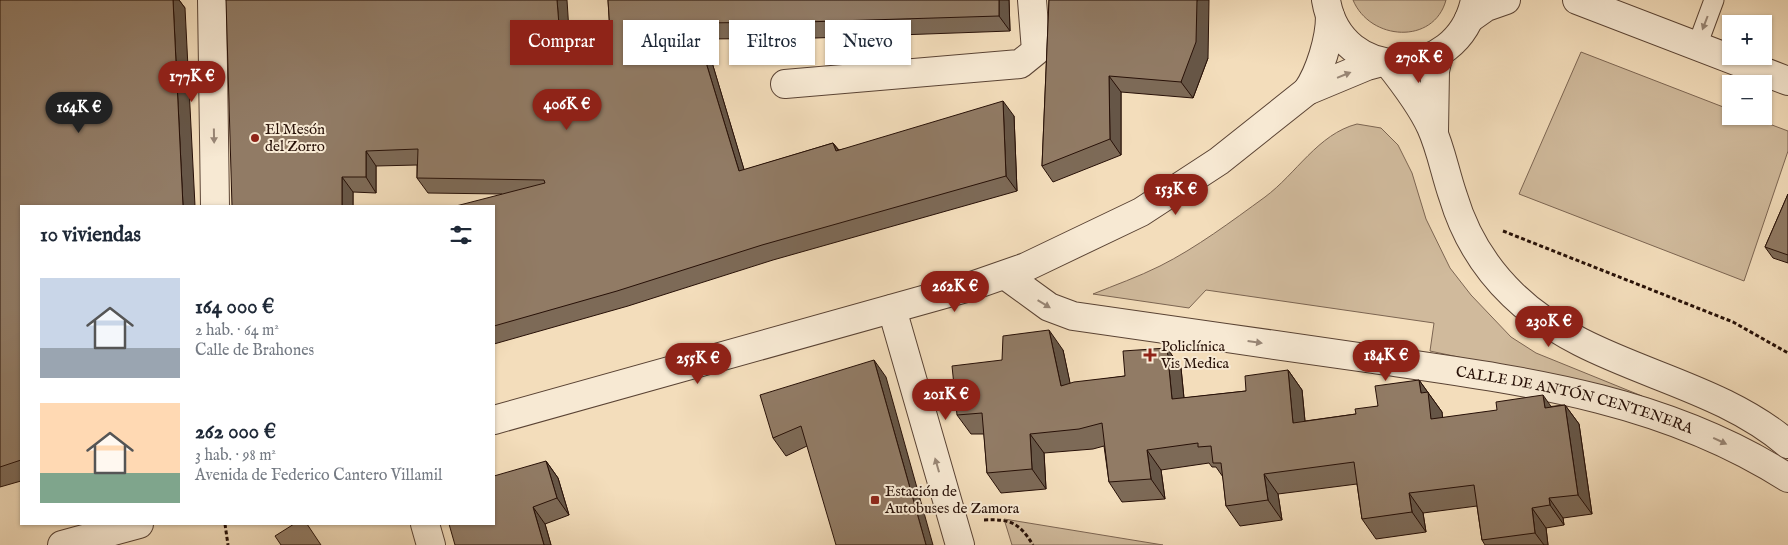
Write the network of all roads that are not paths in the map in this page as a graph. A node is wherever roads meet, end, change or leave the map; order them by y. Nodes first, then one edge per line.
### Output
1 (212, 0) edge
2 (1032, 0) edge
3 (1506, 0) edge
4 (1577, 0) edge
5 (1714, 0) edge
6 (1328, 8) edge
7 (1472, 10) edge
8 (1696, 46) junction
9 (1439, 53) junction
10 (1386, 63) junction
11 (1788, 81) edge
12 (785, 84) dead end
13 (1307, 91) junction
14 (1436, 138) junction
15 (215, 205) edge
16 (1005, 275) junction
17 (892, 309) junction
18 (495, 420) edge
19 (1788, 444) edge
20 (1788, 478) edge
21 (135, 525) edge
22 (425, 525) edge
23 (957, 534) edge
24 (62, 545) edge
25 (431, 545) edge

1 -> 15 street
2 - 12 street
3 - 7 street
4 - 8 street
5 -> 8 lane
6 - 10 street
6 - 13 street
7 - 9 street
8 - 11 street
9 - 10 street
9 - 14 street
13 -> 10 street
10 - 14 street
13 - 16 street
14 - 19 street
16 - 17 street
16 -> 20 street, CALLE DE ANTÓN CENTENERA
17 - 18 street
23 -> 17 street
21 - 24 street
22 - 25 street

